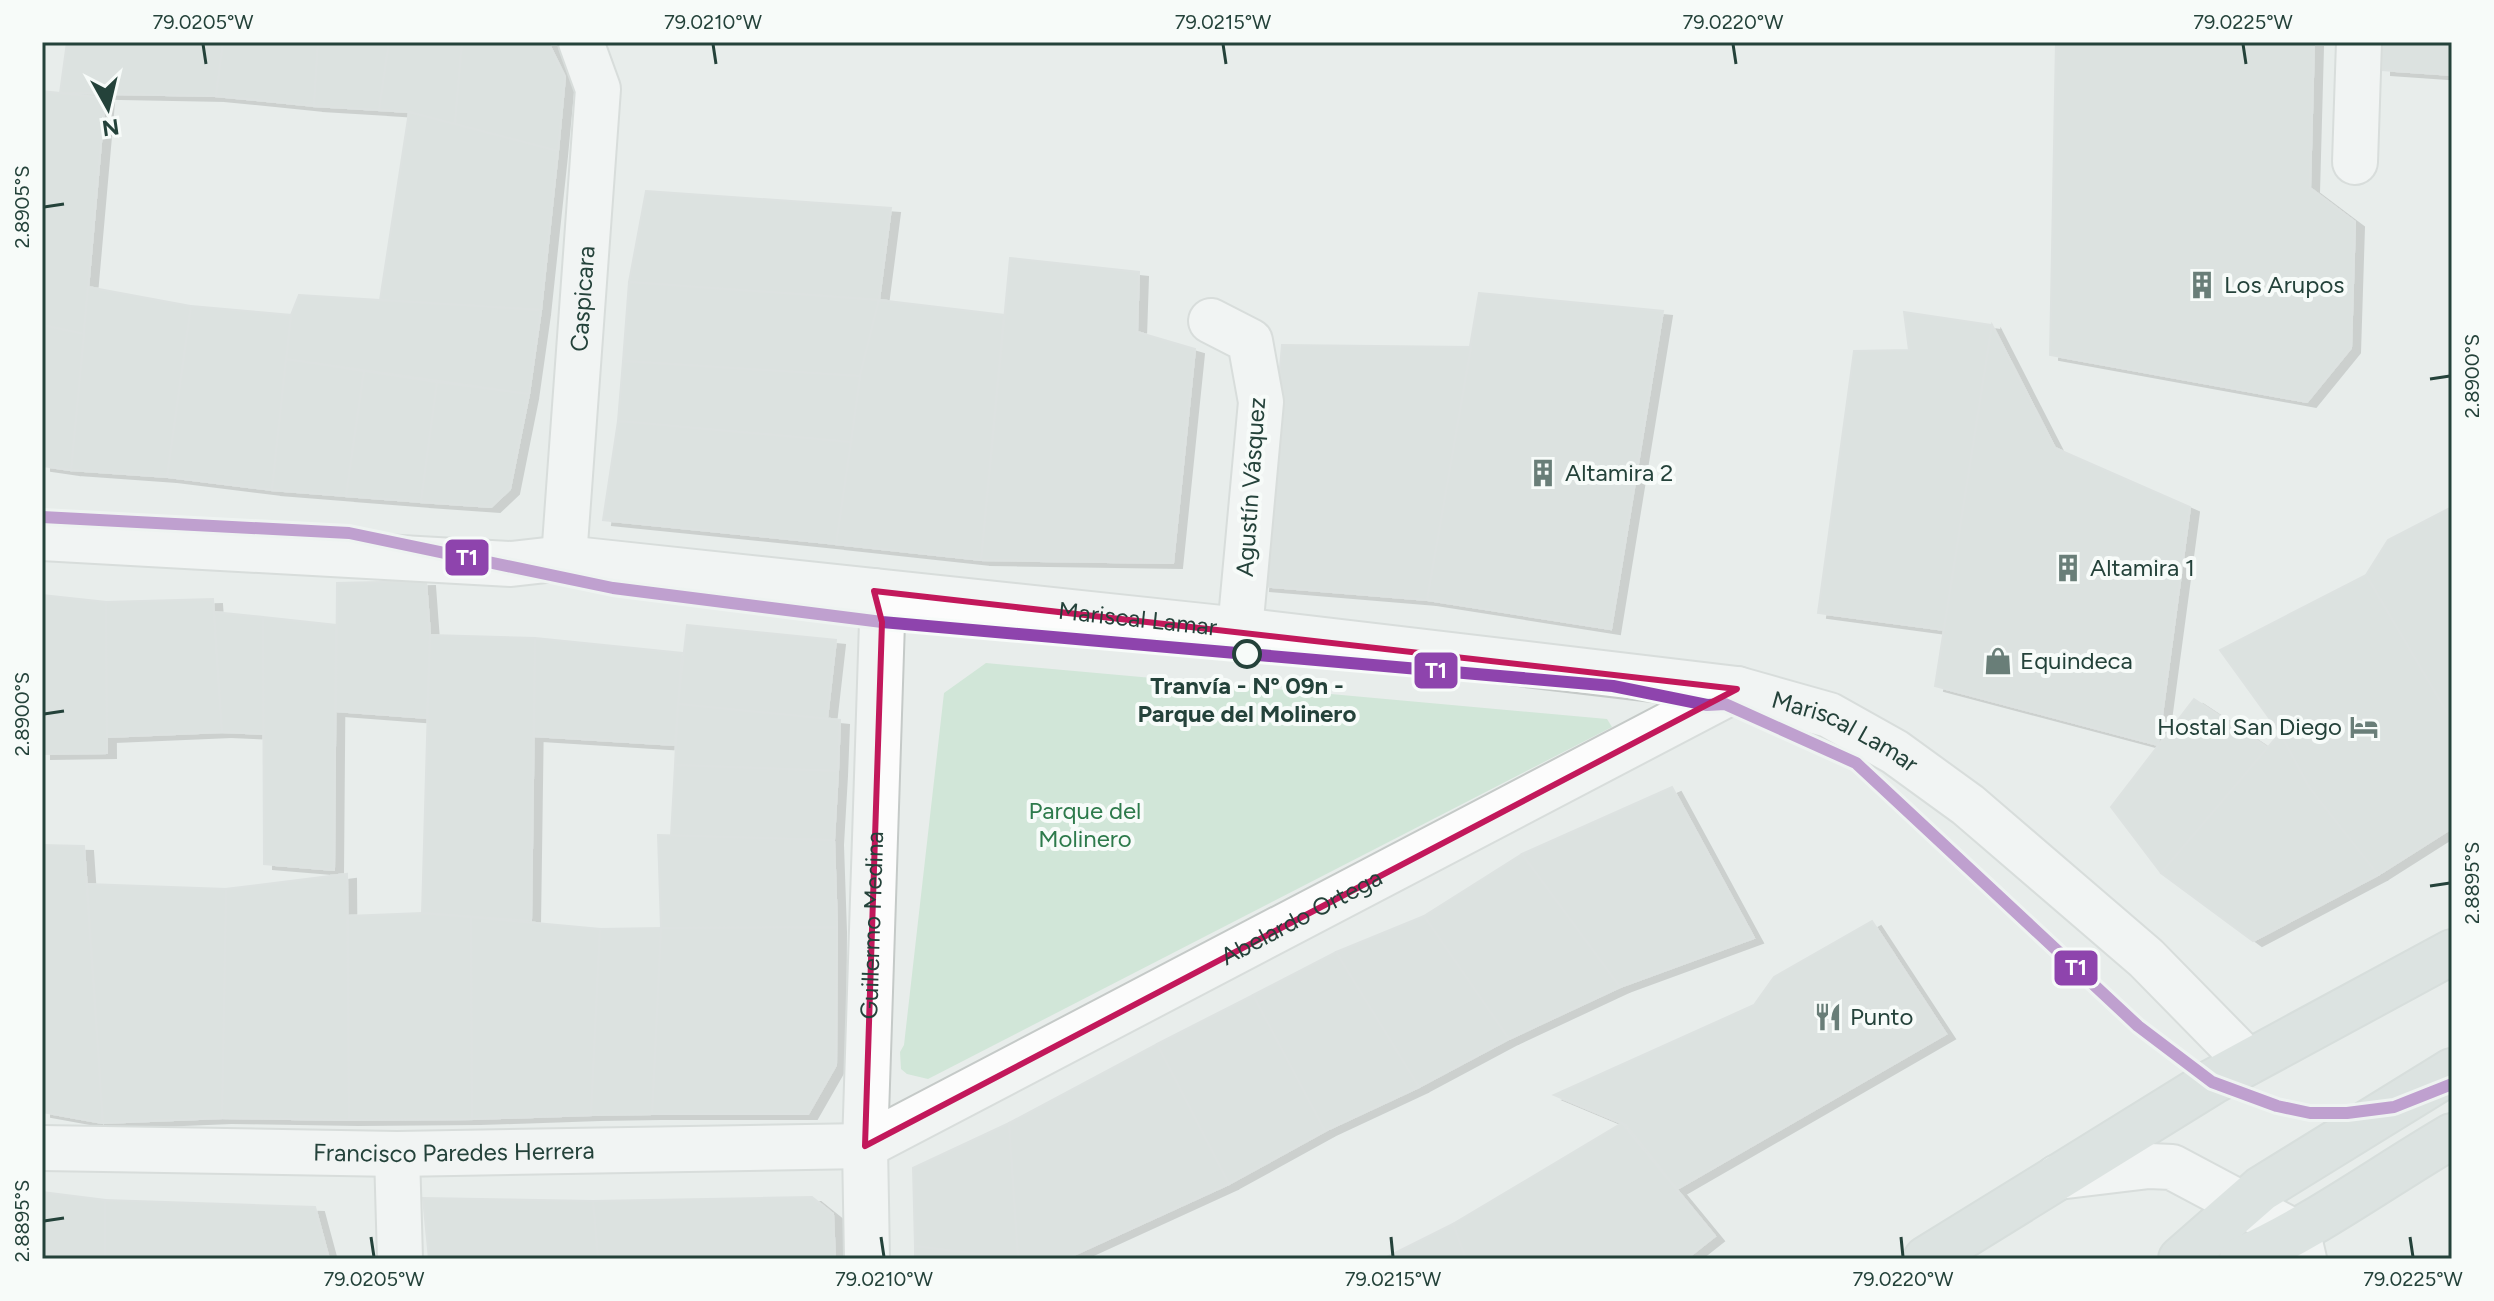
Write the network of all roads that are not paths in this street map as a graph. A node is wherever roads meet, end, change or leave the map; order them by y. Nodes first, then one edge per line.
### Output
1 (581, 42) edge
2 (2359, 42) edge
3 (2355, 162) dead end
4 (1211, 321) dead end
5 (42, 538) edge
6 (564, 558) junction
7 (874, 591) junction
8 (1240, 630) junction
9 (1737, 689) junction
10 (2452, 952) edge
11 (2248, 1062) junction
12 (2452, 1071) edge
13 (2394, 1107) junction
14 (2452, 1136) edge
15 (865, 1146) junction
16 (42, 1148) edge
17 (397, 1154) junction
18 (2058, 1177) junction
19 (2243, 1204) junction
20 (2301, 1246) edge
21 (400, 1259) edge
22 (867, 1259) edge
23 (1926, 1259) edge
24 (2181, 1259) edge
25 (2242, 1259) edge

1 - 6 street, Caspicara
2 - 3 street
4 - 8 street, Agustín Vásquez
5 - 6 street, Mariscal Lamar
6 - 7 street, Mariscal Lamar
7 - 8 street, Mariscal Lamar
7 - 15 street, Guillermo Medina
8 - 9 street, Mariscal Lamar
9 - 11 street, Mariscal Lamar
9 - 15 street, Abelardo Ortega
10 - 11 main road
11 - 18 main road
12 - 13 main road
13 - 19 main road
13 - 20 main road
14 - 20 main road
15 - 17 street, Francisco Paredes Herrera
15 - 22 street, Guillermo Medina
16 - 17 street, Francisco Paredes Herrera
17 - 21 street
18 - 19 street
18 - 23 main road
19 - 20 street
19 - 24 main road
20 - 25 main road

